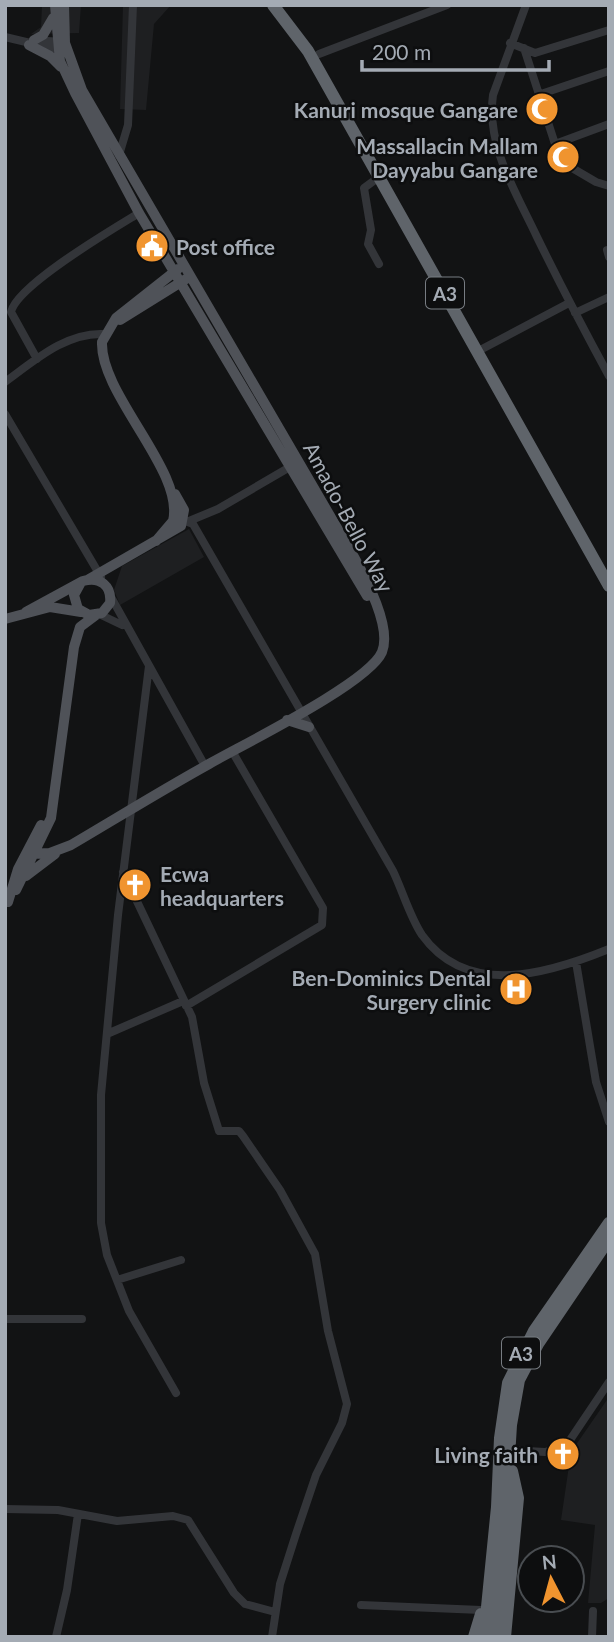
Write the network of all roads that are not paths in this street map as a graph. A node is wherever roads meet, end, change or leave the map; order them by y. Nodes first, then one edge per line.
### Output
1 (64, 5) edge
2 (133, 5) edge
3 (273, 5) edge
4 (282, 5) edge
5 (447, 5) edge
6 (526, 5) edge
7 (55, 10) edge
8 (609, 30) edge
9 (5, 37) edge
10 (27, 42) junction
11 (510, 43) junction
12 (62, 46) junction
13 (524, 48) junction
14 (318, 54) junction
15 (62, 67) junction
16 (609, 71) edge
17 (541, 94) junction
18 (609, 124) edge
19 (555, 144) junction
20 (119, 155) junction
21 (379, 177) junction
22 (609, 187) edge
23 (139, 213) junction
24 (158, 244) junction
25 (379, 264) dead end
26 (179, 269) junction
27 (185, 280) junction
28 (158, 290) junction
29 (609, 297) edge
30 (569, 303) junction
31 (193, 304) junction
32 (575, 313) junction
33 (106, 330) junction
34 (482, 349) junction
35 (37, 359) junction
36 (606, 366) edge
37 (609, 376) edge
38 (5, 382) edge
39 (5, 414) edge
40 (294, 465) junction
41 (183, 519) junction
42 (121, 561) junction
43 (99, 573) junction
44 (609, 573) edge
45 (83, 582) junction
46 (609, 586) edge
47 (109, 591) junction
48 (77, 608) junction
49 (26, 612) junction
50 (97, 615) junction
51 (5, 619) edge
52 (127, 629) junction
53 (74, 647) junction
54 (149, 666) junction
55 (300, 713) junction
56 (287, 720) junction
57 (309, 727) junction
58 (232, 751) junction
59 (205, 766) junction
60 (132, 810) junction
61 (71, 845) junction
62 (31, 853) junction
63 (123, 872) junction
64 (16, 890) junction
65 (7, 905) edge
66 (609, 948) edge
67 (576, 962) junction
68 (185, 1003) junction
69 (107, 1034) junction
70 (609, 1122) edge
71 (609, 1223) edge
72 (609, 1239) edge
73 (181, 1260) dead end
74 (117, 1280) junction
75 (5, 1319) edge
76 (82, 1319) dead end
77 (609, 1382) edge
78 (176, 1393) dead end
79 (509, 1456) junction
80 (498, 1483) junction
81 (502, 1507) junction
82 (5, 1509) edge
83 (78, 1514) junction
84 (361, 1605) dead end
85 (481, 1610) junction
86 (593, 1611) dead end
87 (275, 1612) junction
88 (56, 1637) edge
89 (272, 1637) edge
90 (474, 1637) edge
91 (484, 1637) edge
92 (493, 1637) edge
93 (505, 1637) edge
94 (592, 1637) edge

1 - 12 main road, Amado-Bello Way
2 - 20 street
3 - 21 highway, A3
4 - 14 highway, A3
5 - 14 street
6 - 11 street
7 - 10 main road
7 - 12 main road, Amado-Bello Way
8 - 13 street
9 - 10 street
10 - 12 street
10 - 15 main road
11 - 13 street
11 - 30 street
12 - 15 main road, Amado-Bello Way
12 - 20 main road, Amado-Bello Way
13 - 17 street
14 - 34 highway, A3
15 - 23 main road, Amado-Bello Way
16 - 17 street
17 - 19 street
18 - 19 street
19 - 22 street
20 - 26 main road, Amado-Bello Way
21 - 25 street
21 - 46 highway, A3
23 - 24 main road, Amado-Bello Way
23 - 35 street
24 - 26 main road, Amado-Bello Way
24 - 28 main road
26 - 27 main road, Amado-Bello Way
26 - 28 main road
27 - 28 main road
27 - 31 main road, Amado-Bello Way
27 - 40 main road, Amado-Bello Way
28 - 31 main road
28 - 33 main road
29 - 32 street
30 - 32 street
30 - 34 street
31 - 40 main road, Amado-Bello Way
32 - 36 street
33 - 35 street
33 - 41 main road
34 - 44 highway, A3
35 - 38 street
36 - 37 street
39 - 43 street
40 - 41 street
40 - 55 main road, Amado-Bello Way
41 - 42 main road
41 - 55 street
42 - 43 main road
42 - 47 main road
43 - 45 main road
43 - 47 street
45 - 47 main road
45 - 48 main road
45 - 49 main road
47 - 50 main road
47 - 52 street
48 - 49 main road
48 - 50 main road
48 - 53 main road
49 - 51 main road
50 - 52 street
50 - 53 main road
52 - 54 street
53 - 62 main road
54 - 59 street
54 - 60 street
55 - 56 main road
55 - 57 street
56 - 57 main road
56 - 58 main road
57 - 67 street
58 - 59 main road
58 - 68 street
59 - 60 main road
60 - 61 main road
60 - 63 street
61 - 62 main road
61 - 64 main road
62 - 64 main road
62 - 65 main road
63 - 68 street
63 - 69 street
64 - 65 main road
66 - 67 street
67 - 70 street
68 - 69 street
68 - 87 street
69 - 74 street
71 - 80 highway, A3
72 - 79 highway, A3
73 - 74 street
74 - 78 street
75 - 76 street
77 - 79 street
79 - 81 highway, A3
79 - 93 highway
80 - 81 highway, A3
80 - 85 highway
81 - 91 highway, A3
81 - 92 highway, A3
82 - 83 street
83 - 87 street
83 - 88 street
84 - 85 street
85 - 90 highway
86 - 94 street
87 - 89 street

